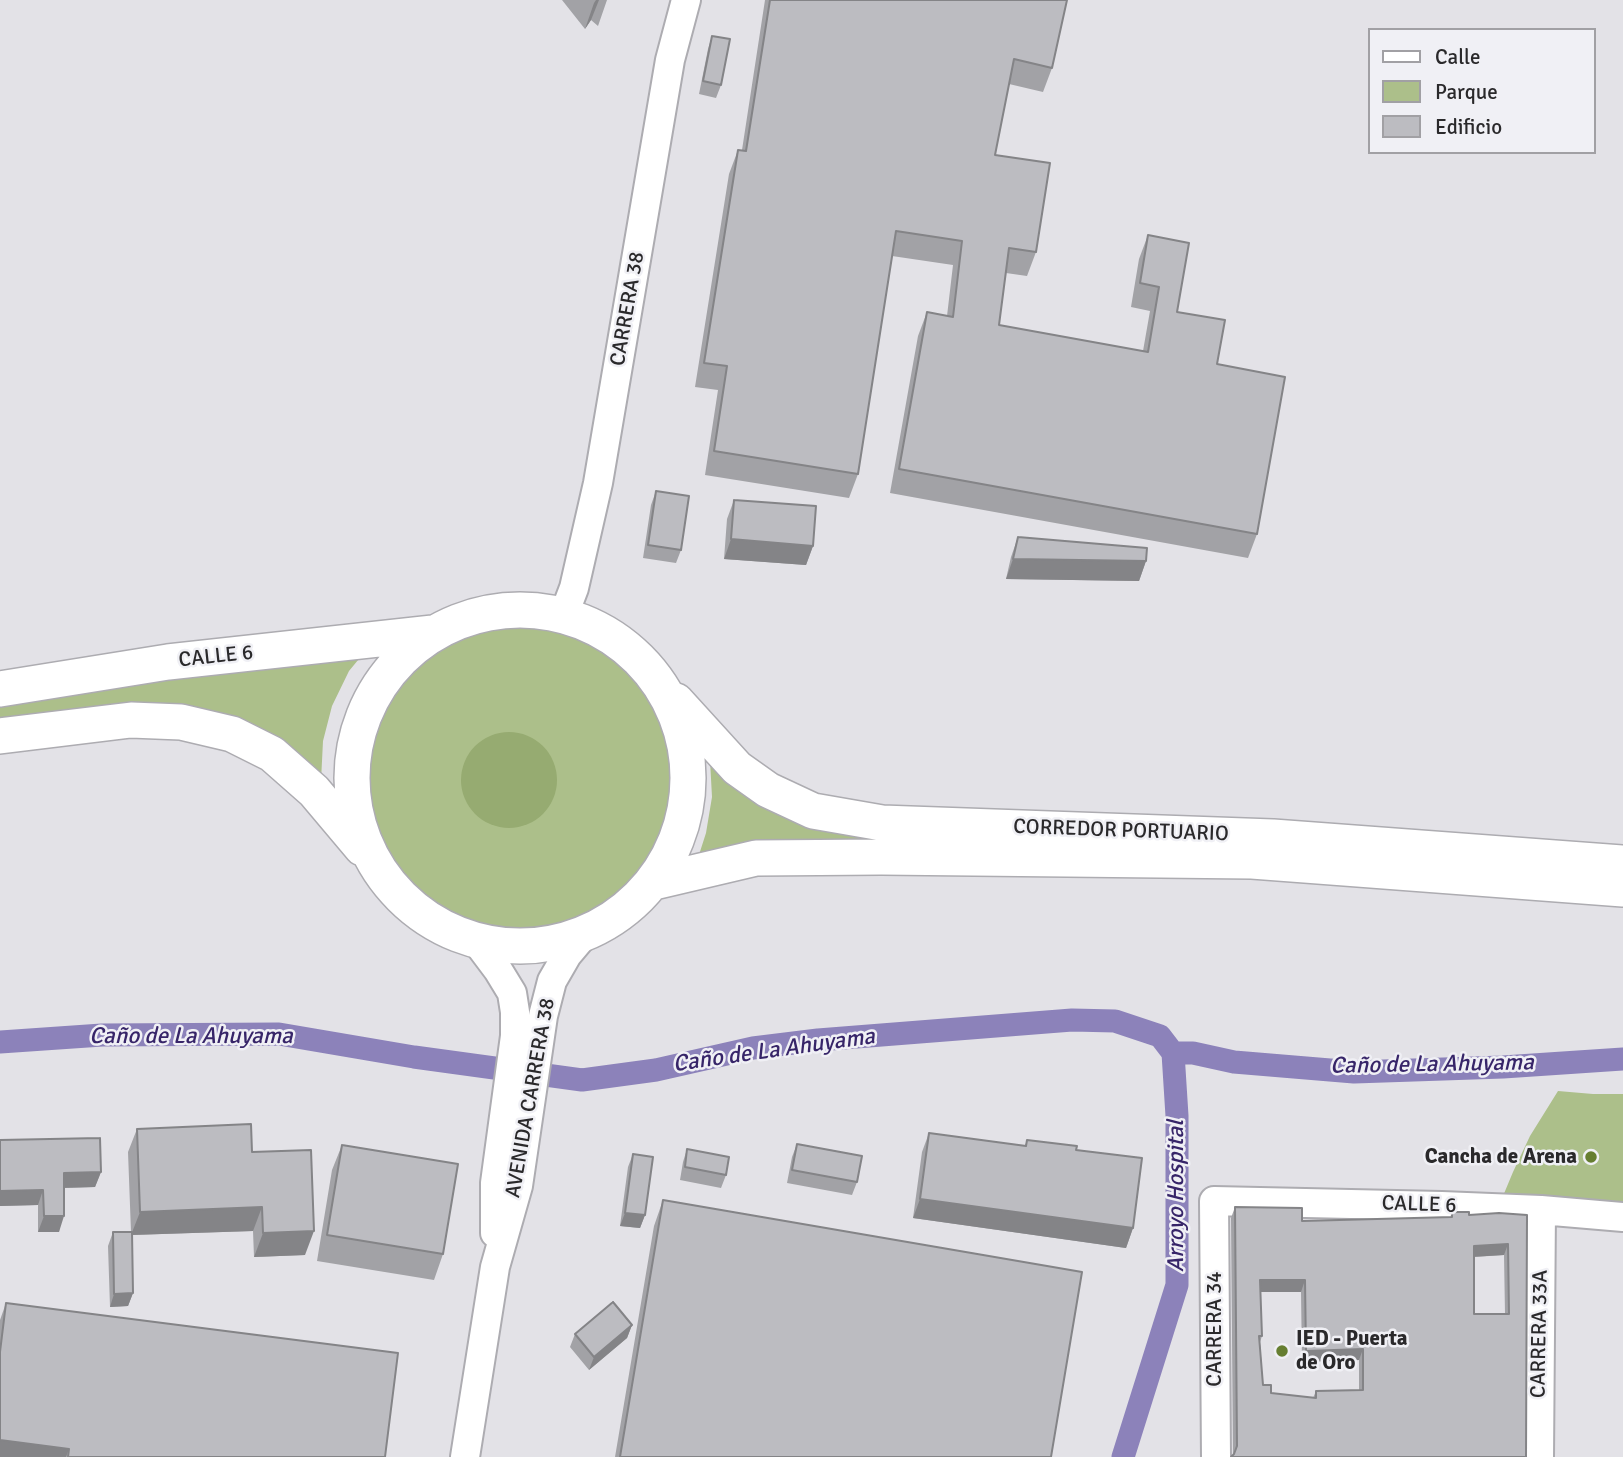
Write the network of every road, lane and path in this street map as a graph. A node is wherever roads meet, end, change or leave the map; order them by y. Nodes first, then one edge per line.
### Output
1 (686, 0) edge
2 (563, 617) junction
3 (433, 633) junction
4 (0, 690) edge
5 (666, 690) junction
6 (0, 736) edge
7 (1623, 863) edge
8 (375, 865) junction
9 (654, 881) junction
10 (1623, 889) edge
11 (583, 936) junction
12 (477, 942) junction
13 (528, 1036) junction
14 (1214, 1201) joint
15 (1541, 1210) junction
16 (1623, 1217) edge
17 (465, 1457) edge
18 (1216, 1457) edge
19 (1539, 1457) edge

1 - 2 street, CARRERA 38
2 - 3 main road
2 - 5 main road
3 - 4 main road, CALLE 6
3 - 8 main road
5 - 7 main road, CORREDOR PORTUARIO
5 - 9 main road
6 - 8 main road
8 - 12 main road
9 - 10 main road, CORREDOR PORTUARIO
9 - 11 main road
11 - 12 main road
11 - 13 street, AVENIDA CARRERA 38
12 - 13 street, AVENIDA CARRERA 38
13 - 17 street, AVENIDA CARRERA 38
14 - 15 street, CALLE 6
14 - 18 street, CARRERA 34
15 - 16 street, CALLE 6
15 - 19 street, CARRERA 33A

